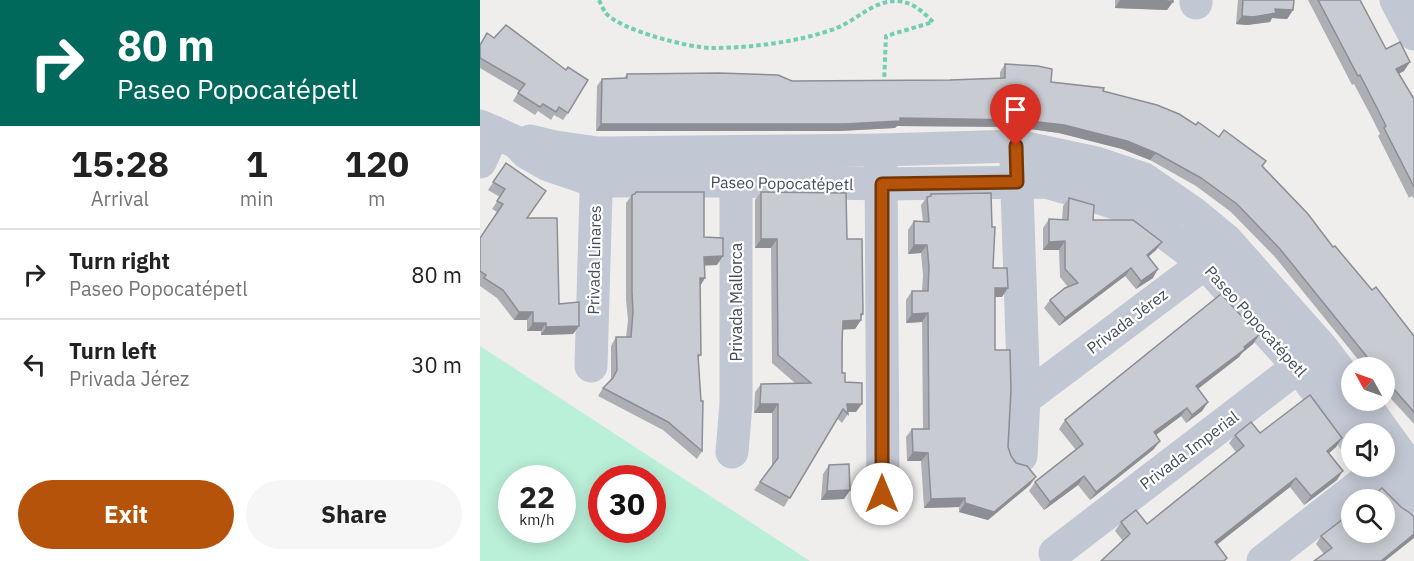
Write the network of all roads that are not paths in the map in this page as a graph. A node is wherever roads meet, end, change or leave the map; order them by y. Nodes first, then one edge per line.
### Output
1 (1396, 0) edge
2 (1414, 34) edge
3 (497, 133) edge
4 (1016, 146) junction
5 (881, 150) junction
6 (480, 162) edge
7 (735, 166) junction
8 (596, 167) junction
9 (1017, 182) junction
10 (882, 184) junction
11 (1216, 252) junction
12 (1310, 357) junction
13 (591, 366) dead end
14 (1341, 380) edge
15 (1024, 399) junction
16 (1345, 423) edge
17 (732, 452) dead end
18 (1021, 456) dead end
19 (1395, 472) edge
20 (1376, 477) edge
21 (882, 494) dead end
22 (1414, 504) edge
23 (1055, 553) dead end
24 (1263, 561) edge

1 - 2 street
3 - 6 street
3 - 8 street, Paseo Popocatépetl
4 - 5 street, Paseo Popocatépetl
4 - 9 street
4 - 11 street, Paseo Popocatépetl
5 - 7 street, Paseo Popocatépetl
5 - 10 street
7 - 8 street, Paseo Popocatépetl
7 - 10 street, Paseo Popocatépetl
7 - 17 street, Privada Mallorca
8 - 13 street, Privada Linares
9 - 10 street, Paseo Popocatépetl
9 - 11 street, Paseo Popocatépetl
9 - 15 street
10 - 21 street
11 - 12 street, Paseo Popocatépetl
11 - 15 street, Privada Jérez
12 - 14 street, Paseo Popocatépetl
12 - 16 street, Paseo Popocatépetl
12 - 23 street, Privada Imperial
15 - 18 street
19 - 22 street
20 - 24 street

